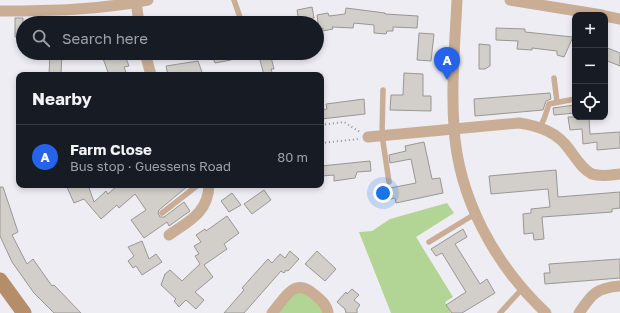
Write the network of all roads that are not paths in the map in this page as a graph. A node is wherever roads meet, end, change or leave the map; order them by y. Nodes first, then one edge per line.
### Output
1 (148, 0) edge
2 (234, 0) edge
3 (458, 0) edge
4 (510, 0) edge
5 (136, 2) junction
6 (567, 4) edge
7 (87, 5) edge
8 (0, 12) edge
9 (592, 12) edge
10 (138, 16) edge
11 (240, 16) edge
12 (608, 17) edge
13 (620, 19) edge
14 (148, 60) edge
15 (150, 72) edge
16 (554, 78) dead end
17 (383, 90) dead end
18 (572, 100) edge
19 (557, 102) junction
20 (540, 127) junction
21 (454, 128) junction
22 (382, 135) junction
23 (368, 137) road end
24 (620, 174) edge
25 (389, 182) dead end
26 (194, 188) edge
27 (208, 188) edge
28 (162, 212) dead end
29 (476, 214) junction
30 (168, 235) dead end
31 (429, 242) dead end
32 (0, 280) edge
33 (620, 286) edge
34 (522, 289) junction
35 (24, 313) edge
36 (272, 313) edge
37 (328, 313) edge
38 (500, 313) edge
39 (546, 313) edge
40 (579, 313) edge

1 - 5 street
2 - 11 lane
3 - 21 street
4 - 6 street
5 - 7 street
5 - 10 street
6 - 9 street
7 - 8 street
12 - 13 street
14 - 15 street
16 - 19 lane
17 - 22 lane
18 - 19 lane
19 - 20 lane
20 - 21 street
20 - 24 street
21 - 22 street
21 - 29 street
22 - 23 street
22 - 25 lane
26 - 28 lane
27 - 30 street
29 - 31 lane
29 - 34 street
32 - 35 street
33 - 40 street
34 - 38 lane
34 - 39 street
36 - 37 street

